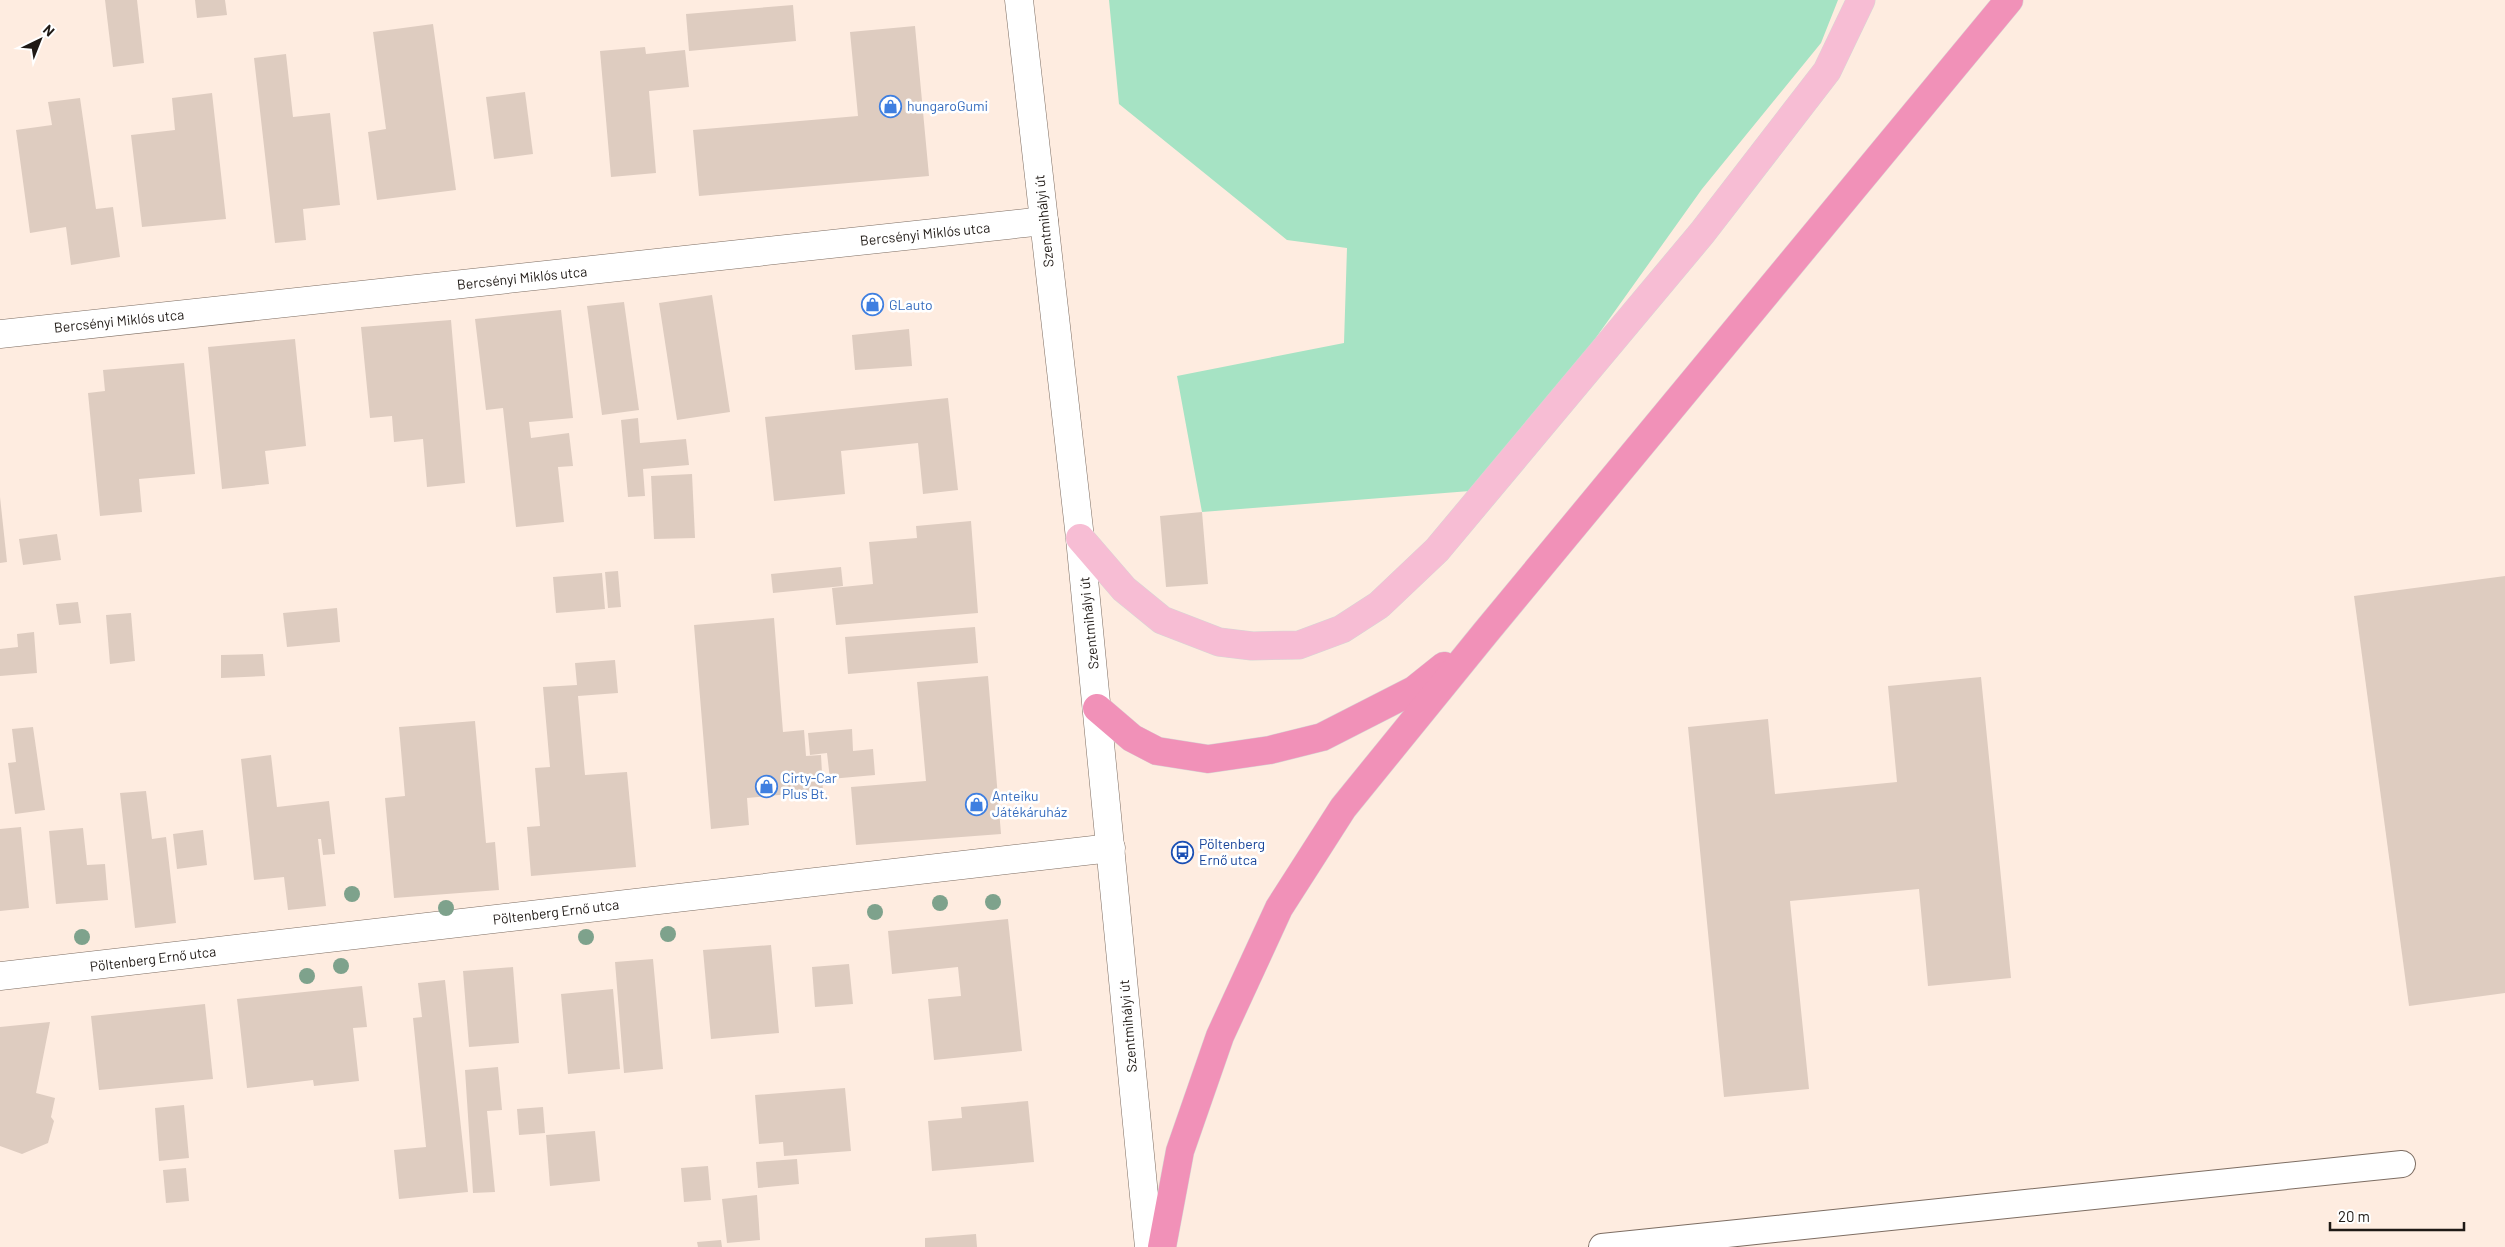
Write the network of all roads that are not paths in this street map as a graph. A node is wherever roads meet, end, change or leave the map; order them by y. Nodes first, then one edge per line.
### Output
1 (1019, 0) edge
2 (1861, 0) edge
3 (2009, 0) edge
4 (1044, 221) junction
5 (0, 334) edge
6 (1080, 538) junction
7 (1486, 632) junction
8 (1097, 708) junction
9 (1111, 848) junction
10 (0, 976) edge
11 (2402, 1164) dead end
12 (1149, 1247) edge
13 (1162, 1247) edge
14 (1602, 1247) edge

1 - 4 street, Szentmihályi út
2 - 6 main road
3 - 7 highway
4 - 5 street, Bercsényi Miklós utca
4 - 6 street, Szentmihályi út
6 - 8 street, Szentmihályi út
7 - 8 highway
7 - 13 highway
8 - 9 street, Szentmihályi út
9 - 10 street, Pöltenberg Ernő utca
9 - 12 street, Szentmihályi út
11 - 14 lane

